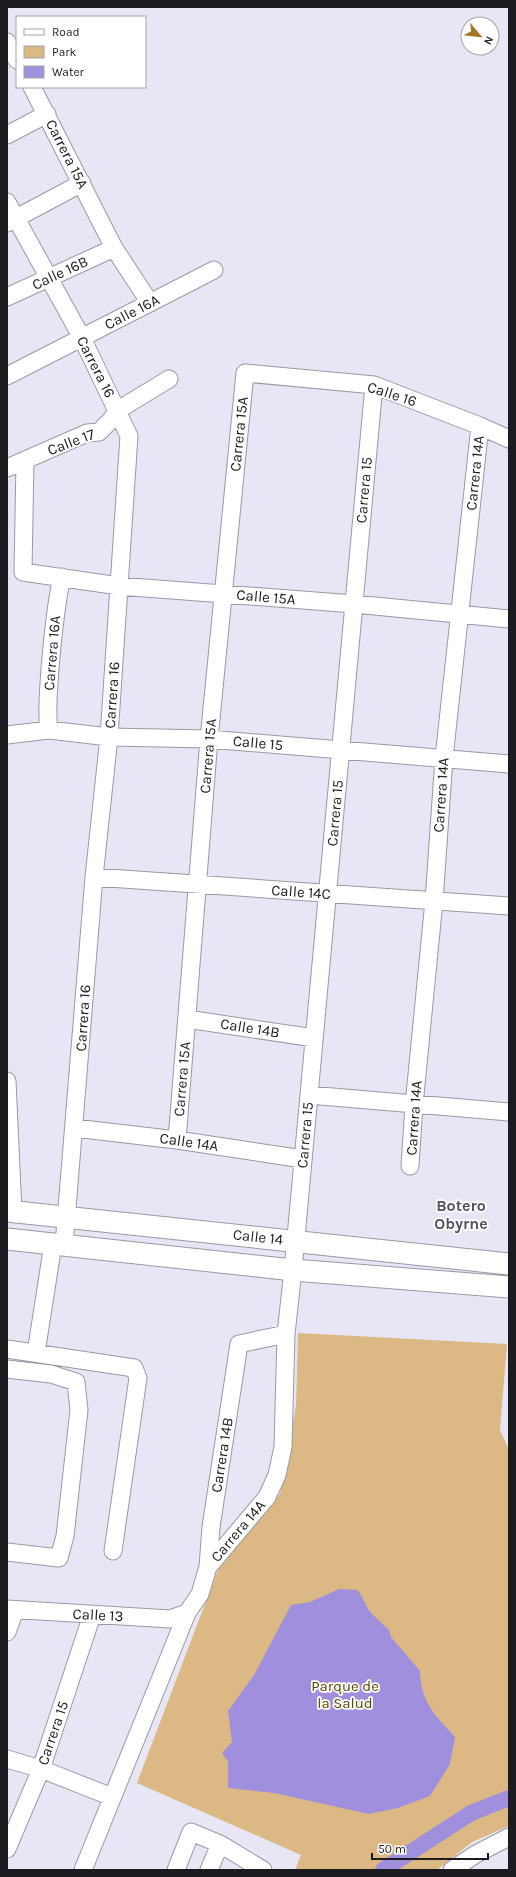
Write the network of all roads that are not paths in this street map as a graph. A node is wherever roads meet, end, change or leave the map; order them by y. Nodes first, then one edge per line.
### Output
1 (7, 42) edge
2 (16, 58) edge
3 (33, 88) edge
4 (47, 114) junction
5 (7, 136) edge
6 (82, 183) junction
7 (7, 202) edge
8 (12, 220) edge
9 (114, 248) junction
10 (214, 270) dead end
11 (49, 278) junction
12 (7, 297) edge
13 (150, 303) junction
14 (82, 338) junction
15 (245, 373) joint
16 (7, 376) edge
17 (169, 380) dead end
18 (374, 385) junction
19 (118, 410) junction
20 (480, 426) junction
21 (509, 439) edge
22 (25, 461) junction
23 (7, 468) edge
24 (62, 577) junction
25 (119, 586) junction
26 (223, 593) junction
27 (354, 604) junction
28 (460, 614) junction
29 (509, 619) edge
30 (49, 730) junction
31 (7, 735) edge
32 (109, 737) junction
33 (209, 739) junction
34 (340, 750) junction
35 (444, 758) junction
36 (509, 764) edge
37 (94, 877) junction
38 (197, 886) junction
39 (327, 894) junction
40 (434, 901) junction
41 (509, 906) edge
42 (187, 1019) junction
43 (314, 1038) junction
44 (7, 1081) edge
45 (309, 1095) junction
46 (414, 1105) junction
47 (509, 1112) edge
48 (74, 1128) junction
49 (177, 1140) junction
50 (303, 1159) junction
51 (410, 1166) dead end
52 (10, 1211) edge
53 (67, 1216) junction
54 (7, 1239) edge
55 (295, 1241) junction
56 (58, 1244) junction
57 (509, 1264) edge
58 (293, 1270) junction
59 (509, 1287) edge
60 (286, 1334) junction
61 (7, 1349) edge
62 (36, 1353) junction
63 (7, 1369) edge
64 (211, 1527) junction
65 (234, 1537) junction
66 (112, 1551) dead end
67 (7, 1552) edge
68 (208, 1567) junction
69 (11, 1609) edge
70 (187, 1613) junction
71 (92, 1615) junction
72 (7, 1632) edge
73 (7, 1759) edge
74 (41, 1769) junction
75 (112, 1797) junction
76 (509, 1837) edge
77 (220, 1844) junction
78 (7, 1849) edge
79 (83, 1870) edge
80 (176, 1870) edge
81 (208, 1870) edge
82 (263, 1870) edge
83 (452, 1870) edge

1 - 2 street
3 - 4 street, Carrera 15A
4 - 5 street
4 - 6 street, Carrera 15A
6 - 8 street
6 - 9 street, Carrera 15A
7 - 8 street, Carrera 16
8 - 11 street, Carrera 16
9 - 11 street, Calle 16B
9 - 13 street, Carrera 15A
10 - 13 street, Calle 16A
11 - 12 street, Calle 16B
11 - 14 street, Carrera 16
13 - 14 street, Calle 16A
14 - 16 street, Calle 16A
14 - 19 street, Carrera 16
15 - 18 street, Calle 16
15 - 26 street, Carrera 15A
17 - 19 street, Calle 17
18 - 20 street, Calle 16
18 - 27 street, Carrera 15
19 - 22 street, Calle 17
19 - 25 street, Carrera 16
20 - 21 street, Calle 16
20 - 28 street, Carrera 14A
22 - 23 street, Calle 17
22 - 24 street, Calle 15A
24 - 25 street, Calle 15A
24 - 30 street, Carrera 16A
25 - 26 street, Calle 15A
25 - 32 street, Carrera 16
26 - 27 street, Calle 15A
26 - 33 street, Carrera 15A
27 - 28 street, Calle 15A
27 - 34 street, Carrera 15
28 - 29 street, Calle 15A
28 - 35 street, Carrera 14A
30 - 31 street, Calle 15
30 - 32 street, Calle 15
32 - 33 street, Calle 15
32 - 37 street, Carrera 16
33 - 34 street, Calle 15
33 - 38 street, Carrera 15A
34 - 35 street, Calle 15
34 - 39 street, Carrera 15
35 - 36 street, Calle 15
35 - 40 street, Carrera 14A
37 - 38 street, Calle 14C
37 - 48 street, Carrera 16
38 - 39 street, Calle 14C
38 - 42 street, Carrera 15A
39 - 40 street, Calle 14C
39 - 43 street, Carrera 15
40 - 41 street, Calle 14C
40 - 46 street, Carrera 14A
42 - 43 street, Calle 14B
42 - 49 street, Carrera 15A
43 - 45 street, Carrera 15
44 - 52 street
45 - 46 street
45 - 50 street, Carrera 15
46 - 47 street
46 - 51 street, Carrera 14A
48 - 49 street, Calle 14A
48 - 53 street, Carrera 16
49 - 50 street, Calle 14A
50 - 55 street, Carrera 15
52 - 53 main road, Calle 14
53 - 55 main road, Calle 14
53 - 56 street, Carrera 16
54 - 56 main road, Calle 14
55 - 57 main road, Calle 14
55 - 58 street, Carrera 14A
56 - 58 main road, Calle 14
56 - 62 street, Carrera 16
58 - 59 main road, Calle 14
58 - 60 street, Carrera 14A
60 - 64 street, Carrera 14B
60 - 65 street, Carrera 14A
61 - 62 street
62 - 66 street
63 - 67 street
64 - 65 street
64 - 68 street, Carrera 14B
65 - 68 street, Carrera 14A
68 - 70 street, Carrera 14A
69 - 71 street, Calle 13
69 - 72 street
70 - 71 street, Calle 13
70 - 75 street, Carrera 14A
71 - 74 street, Carrera 15
73 - 74 street
74 - 75 street
74 - 78 street, Carrera 15
75 - 79 street, Carrera 14A
76 - 83 street
77 - 80 street
77 - 81 street
77 - 82 street

